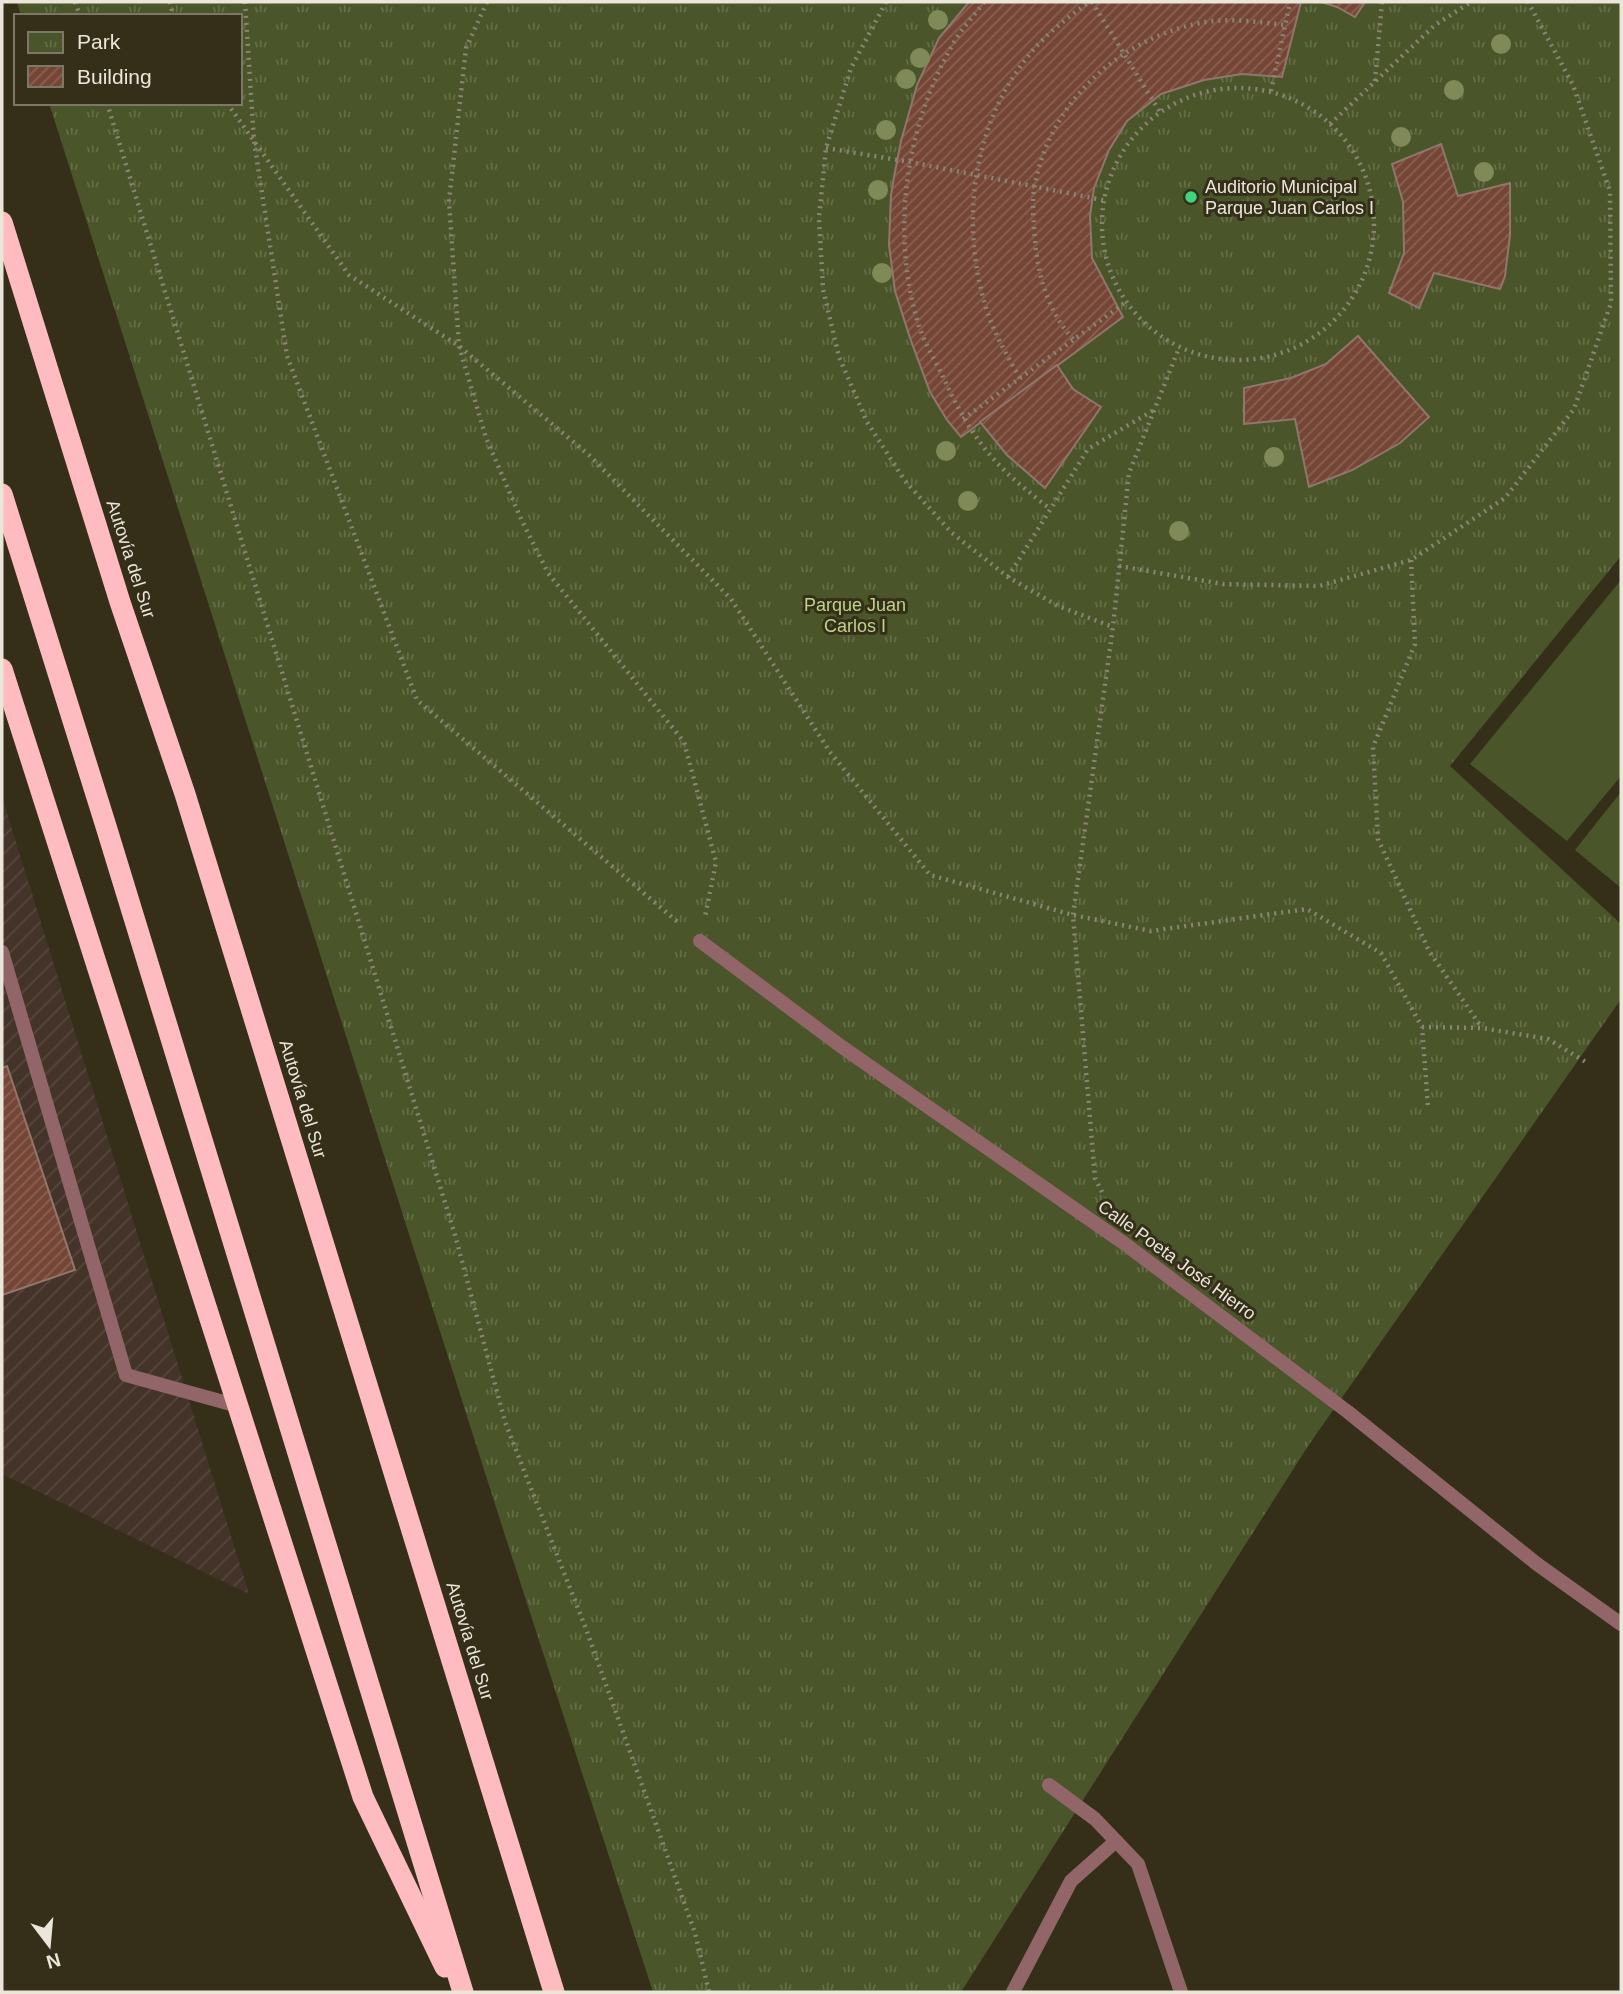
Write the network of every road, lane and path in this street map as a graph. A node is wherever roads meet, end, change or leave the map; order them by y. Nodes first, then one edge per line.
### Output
1 (246, 2) edge
2 (487, 2) edge
3 (886, 2) edge
4 (984, 2) edge
5 (1090, 2) edge
6 (1290, 2) edge
7 (1382, 2) edge
8 (1471, 2) edge
9 (1528, 2) edge
10 (1285, 25) junction
11 (1124, 53) junction
12 (1374, 82) junction
13 (1271, 91) junction
14 (108, 105) edge
15 (228, 105) edge
16 (1160, 112) junction
17 (1330, 124) junction
18 (254, 141) junction
19 (826, 148) junction
20 (911, 162) junction
21 (975, 175) junction
22 (1034, 186) junction
23 (1103, 200) junction
24 (2, 222) edge
25 (1126, 302) junction
26 (1073, 340) junction
27 (459, 346) junction
28 (1179, 348) junction
29 (1020, 378) junction
30 (1154, 409) junction
31 (963, 419) junction
32 (2, 494) edge
33 (1050, 509) junction
34 (1411, 560) junction
35 (1119, 566) junction
36 (1007, 577) junction
37 (1112, 627) junction
38 (2, 669) edge
39 (1073, 915) junction
40 (700, 941) junction
41 (2, 952) edge
42 (1422, 1027) junction
43 (1482, 1028) junction
44 (1589, 1064) dead end
45 (1428, 1107) dead end
46 (1125, 1244) junction
47 (238, 1406) junction
48 (1621, 1624) edge
49 (1049, 1785) dead end
50 (1116, 1841) junction
51 (457, 1992) edge
52 (463, 1992) edge
53 (554, 1992) edge
54 (709, 1992) edge
55 (1013, 1992) edge
56 (1181, 1992) edge

1 - 18 path
2 - 27 path
3 - 19 path
4 - 20 path
5 - 11 path
5 - 21 path
6 - 10 path
7 - 12 path
8 - 12 path
9 - 34 path
10 - 11 path
10 - 13 path
11 - 16 path
11 - 22 path
12 - 17 path
13 - 16 path
13 - 17 path
14 - 54 path
15 - 18 path
16 - 23 path
17 - 28 path
18 - 27 path
18 - 40 path
19 - 20 path
19 - 36 path
20 - 21 path
20 - 31 path
21 - 22 path
21 - 29 path
22 - 23 path
22 - 26 path
23 - 25 path
24 - 53 highway, Autovía del Sur
25 - 26 path
25 - 28 path
26 - 29 path
27 - 39 path
27 - 40 path
28 - 30 path
29 - 31 path
30 - 33 path
30 - 35 path
31 - 33 path
32 - 52 highway
33 - 36 path
34 - 35 path
34 - 43 path
35 - 37 path
36 - 37 path
37 - 39 path
38 - 47 highway
39 - 42 path
39 - 46 path
40 - 46 lane, Calle Poeta José Hierro
41 - 47 lane
42 - 43 path
42 - 45 path
43 - 44 path
46 - 48 lane, Calle Poeta José Hierro
47 - 51 highway
49 - 50 lane
50 - 55 lane
50 - 56 lane

